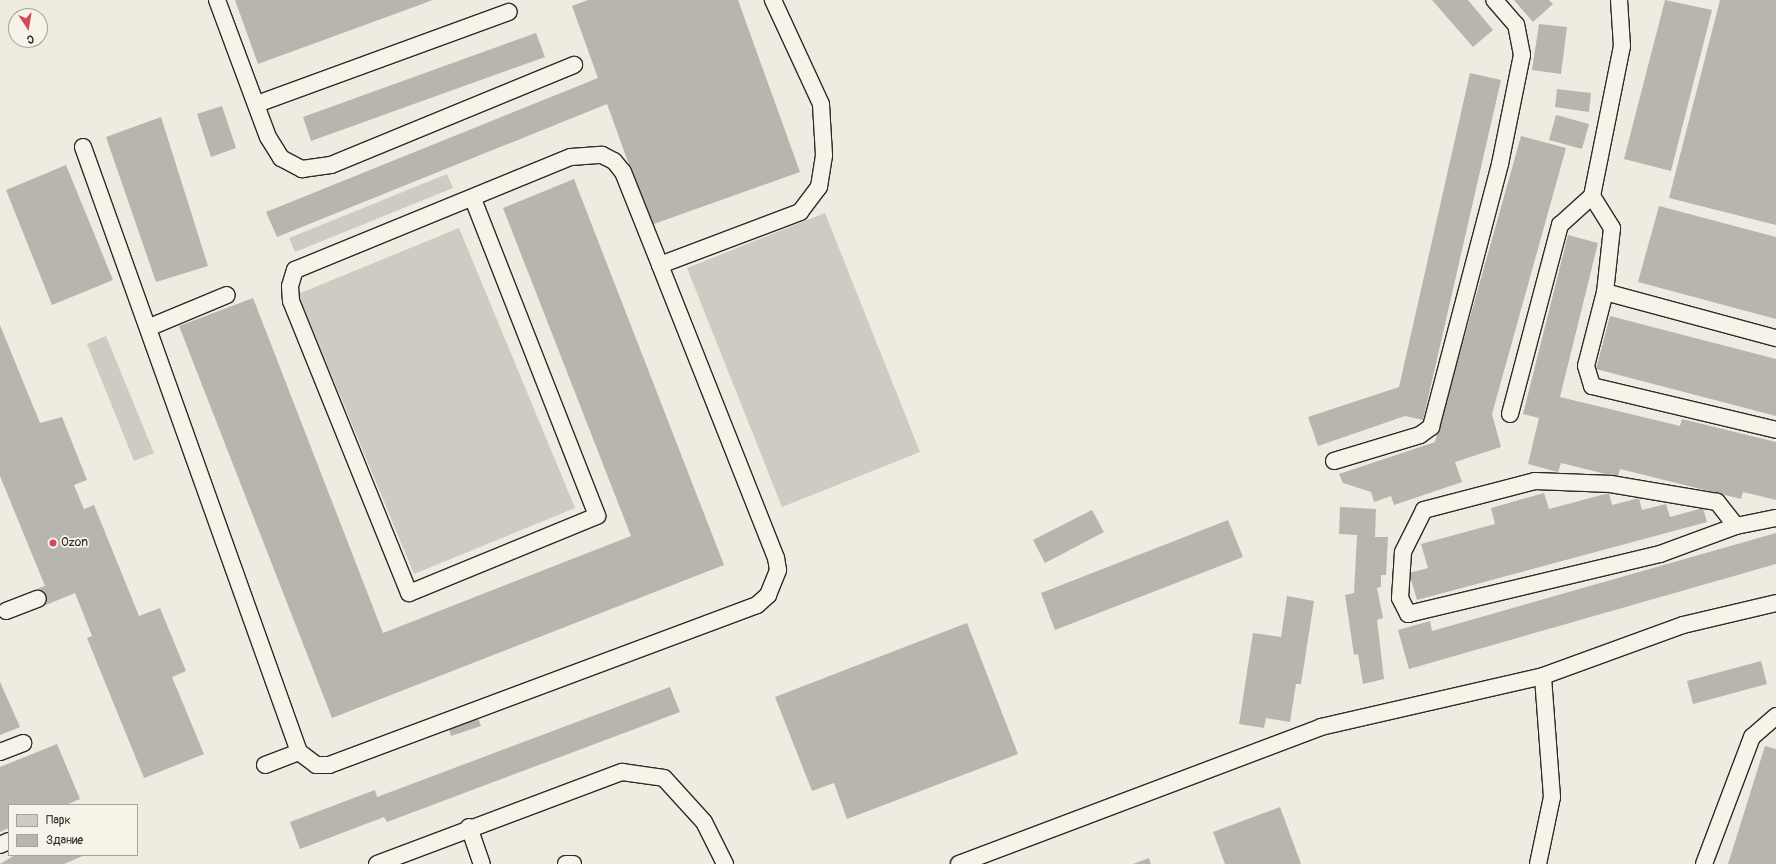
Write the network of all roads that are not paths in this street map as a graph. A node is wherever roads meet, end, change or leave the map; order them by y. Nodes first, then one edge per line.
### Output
1 (217, 0) edge
2 (774, 0) edge
3 (1494, 0) edge
4 (1619, 0) edge
5 (509, 12) dead end
6 (574, 65) dead end
7 (257, 104) junction
8 (83, 147) dead end
9 (1592, 196) junction
10 (473, 199) junction
11 (660, 265) junction
12 (1605, 292) junction
13 (227, 295) dead end
14 (150, 327) junction
15 (1776, 338) edge
16 (1510, 414) dead end
17 (1776, 430) edge
18 (1334, 461) dead end
19 (1776, 518) edge
20 (1736, 526) junction
21 (38, 599) dead end
22 (1776, 603) edge
23 (6, 611) dead end
24 (1543, 676) junction
25 (1776, 716) edge
26 (23, 743) dead end
27 (0, 752) edge
28 (299, 752) junction
29 (265, 765) dead end
30 (468, 827) junction
31 (377, 864) edge
32 (482, 864) edge
33 (566, 864) edge
34 (573, 864) edge
35 (725, 864) edge
36 (959, 864) edge
37 (1538, 864) edge
38 (1704, 864) edge

1 - 7 lane
2 - 11 lane
3 - 18 lane
4 - 9 lane
5 - 7 lane
6 - 7 lane
8 - 14 lane
9 - 12 lane
9 - 16 lane
10 - 10 lane
10 - 11 lane
11 - 28 lane
12 - 15 lane
12 - 17 lane
13 - 14 lane
14 - 28 lane
19 - 20 lane
20 - 20 lane
21 - 23 lane
22 - 24 lane
24 - 36 lane
24 - 37 lane
25 - 38 lane
26 - 27 lane
28 - 29 lane
30 - 31 lane
30 - 32 lane
30 - 35 lane
33 - 34 lane

